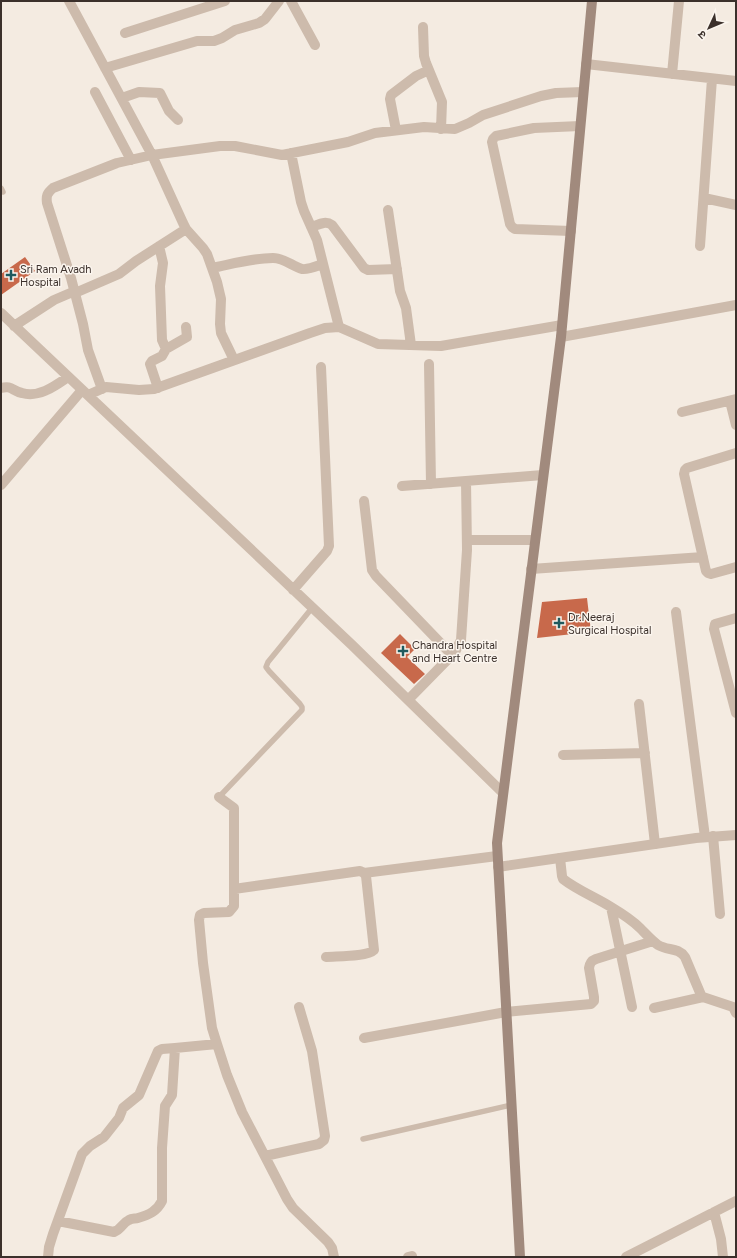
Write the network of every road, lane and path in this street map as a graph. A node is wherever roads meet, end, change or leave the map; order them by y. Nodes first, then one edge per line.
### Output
1 (69, 1) edge
2 (225, 1) edge
3 (278, 1) edge
4 (291, 1) edge
5 (592, 1) edge
6 (679, 1) edge
7 (422, 27) dead end
8 (125, 33) dead end
9 (314, 45) dead end
10 (586, 64) junction
11 (105, 68) junction
12 (429, 70) junction
13 (672, 74) junction
14 (712, 79) junction
15 (736, 81) edge
16 (95, 92) dead end
17 (584, 92) junction
18 (122, 98) junction
19 (178, 120) dead end
20 (580, 126) junction
21 (441, 128) junction
22 (396, 130) junction
23 (291, 153) junction
24 (152, 154) junction
25 (131, 160) junction
26 (704, 198) junction
27 (736, 205) edge
28 (388, 210) dead end
29 (311, 227) junction
30 (186, 229) junction
31 (571, 231) junction
32 (159, 246) junction
33 (700, 246) dead end
34 (323, 264) junction
35 (212, 268) junction
36 (397, 270) junction
37 (75, 292) junction
38 (736, 305) edge
39 (1, 313) edge
40 (562, 325) junction
41 (14, 326) junction
42 (186, 327) dead end
43 (338, 327) junction
44 (561, 337) junction
45 (411, 345) junction
46 (166, 349) junction
47 (234, 360) junction
48 (429, 364) dead end
49 (321, 367) dead end
50 (68, 377) junction
51 (1, 388) edge
52 (158, 388) junction
53 (102, 389) junction
54 (85, 392) junction
55 (733, 400) edge
56 (682, 412) dead end
57 (736, 425) edge
58 (736, 453) edge
59 (543, 475) junction
60 (466, 481) junction
61 (431, 484) junction
62 (1, 485) edge
63 (402, 486) dead end
64 (364, 500) dead end
65 (467, 540) junction
66 (534, 540) junction
67 (703, 557) junction
68 (736, 568) edge
69 (531, 570) junction
70 (293, 590) junction
71 (312, 608) junction
72 (676, 612) dead end
73 (736, 618) edge
74 (452, 655) junction
75 (408, 700) junction
76 (639, 704) dead end
77 (736, 714) edge
78 (645, 753) junction
79 (563, 755) dead end
80 (502, 792) junction
81 (219, 797) joint
82 (736, 835) edge
83 (709, 837) junction
84 (655, 844) junction
85 (497, 856) junction
86 (560, 858) junction
87 (498, 867) junction
88 (364, 873) junction
89 (234, 889) junction
90 (611, 907) junction
91 (720, 914) dead end
92 (653, 941) junction
93 (620, 951) junction
94 (326, 957) dead end
95 (703, 998) junction
96 (632, 1007) dead end
97 (298, 1008) dead end
98 (654, 1008) dead end
99 (506, 1012) junction
100 (736, 1013) edge
101 (364, 1038) dead end
102 (217, 1044) junction
103 (175, 1048) junction
104 (511, 1105) junction
105 (363, 1140) dead end
106 (265, 1156) junction
107 (736, 1201) edge
108 (714, 1212) junction
109 (58, 1221) junction
110 (331, 1249) edge
111 (641, 1253) edge
112 (48, 1257) edge
113 (520, 1257) edge
114 (626, 1257) edge
115 (723, 1257) edge

1 - 11 street
2 - 8 street
3 - 11 street
4 - 9 street
5 - 10 main road
6 - 13 street
7 - 12 street
10 - 13 street
10 - 17 main road
11 - 18 street
12 - 21 street
12 - 22 street
13 - 14 street
14 - 15 street
14 - 26 street
16 - 25 street
17 - 20 main road
17 - 21 street
18 - 19 street
18 - 24 street
20 - 31 main road
20 - 31 street
21 - 22 street
22 - 23 street
23 - 24 street
23 - 29 street
24 - 25 street
24 - 30 street
25 - 37 street
26 - 27 street
26 - 33 street
28 - 36 street
29 - 34 street
29 - 36 street
30 - 32 street
30 - 35 street
31 - 40 main road
32 - 37 street
32 - 46 street
34 - 35 street
34 - 43 street
35 - 47 street
36 - 45 street
37 - 41 street
37 - 53 street
38 - 44 street
39 - 41 street
40 - 44 main road
40 - 45 street
41 - 50 street
42 - 46 street
43 - 45 street
43 - 47 street
44 - 59 main road
46 - 52 street
47 - 52 street
48 - 61 street
49 - 70 street
50 - 51 street
50 - 54 street
52 - 53 street
53 - 54 street
54 - 62 street
54 - 70 street
55 - 56 street
55 - 57 street
58 - 67 street
59 - 60 street
59 - 66 main road
60 - 61 street
60 - 65 street
61 - 63 street
64 - 74 street
65 - 66 street
65 - 74 street
66 - 69 main road
67 - 68 street
67 - 69 street
69 - 80 main road
70 - 71 street
71 - 75 street
71 - 81 lane
72 - 83 street
73 - 77 street
74 - 75 street
75 - 80 street
76 - 78 street
78 - 79 street
78 - 84 street
80 - 85 main road
81 - 89 street
82 - 83 street
83 - 84 street
83 - 91 street
84 - 86 street
85 - 87 main road
85 - 88 street
86 - 87 street
86 - 90 street
87 - 99 main road
88 - 89 street
88 - 94 street
89 - 102 street
90 - 92 street
90 - 93 street
92 - 93 street
92 - 95 street
93 - 96 street
93 - 99 street
95 - 98 street
95 - 100 street
97 - 106 street
99 - 101 street
99 - 104 main road
102 - 103 street
102 - 106 street
103 - 109 street
103 - 109 street
104 - 105 lane
104 - 113 main road
106 - 110 street
107 - 108 street
108 - 111 street
108 - 115 street
109 - 112 street
111 - 114 street

